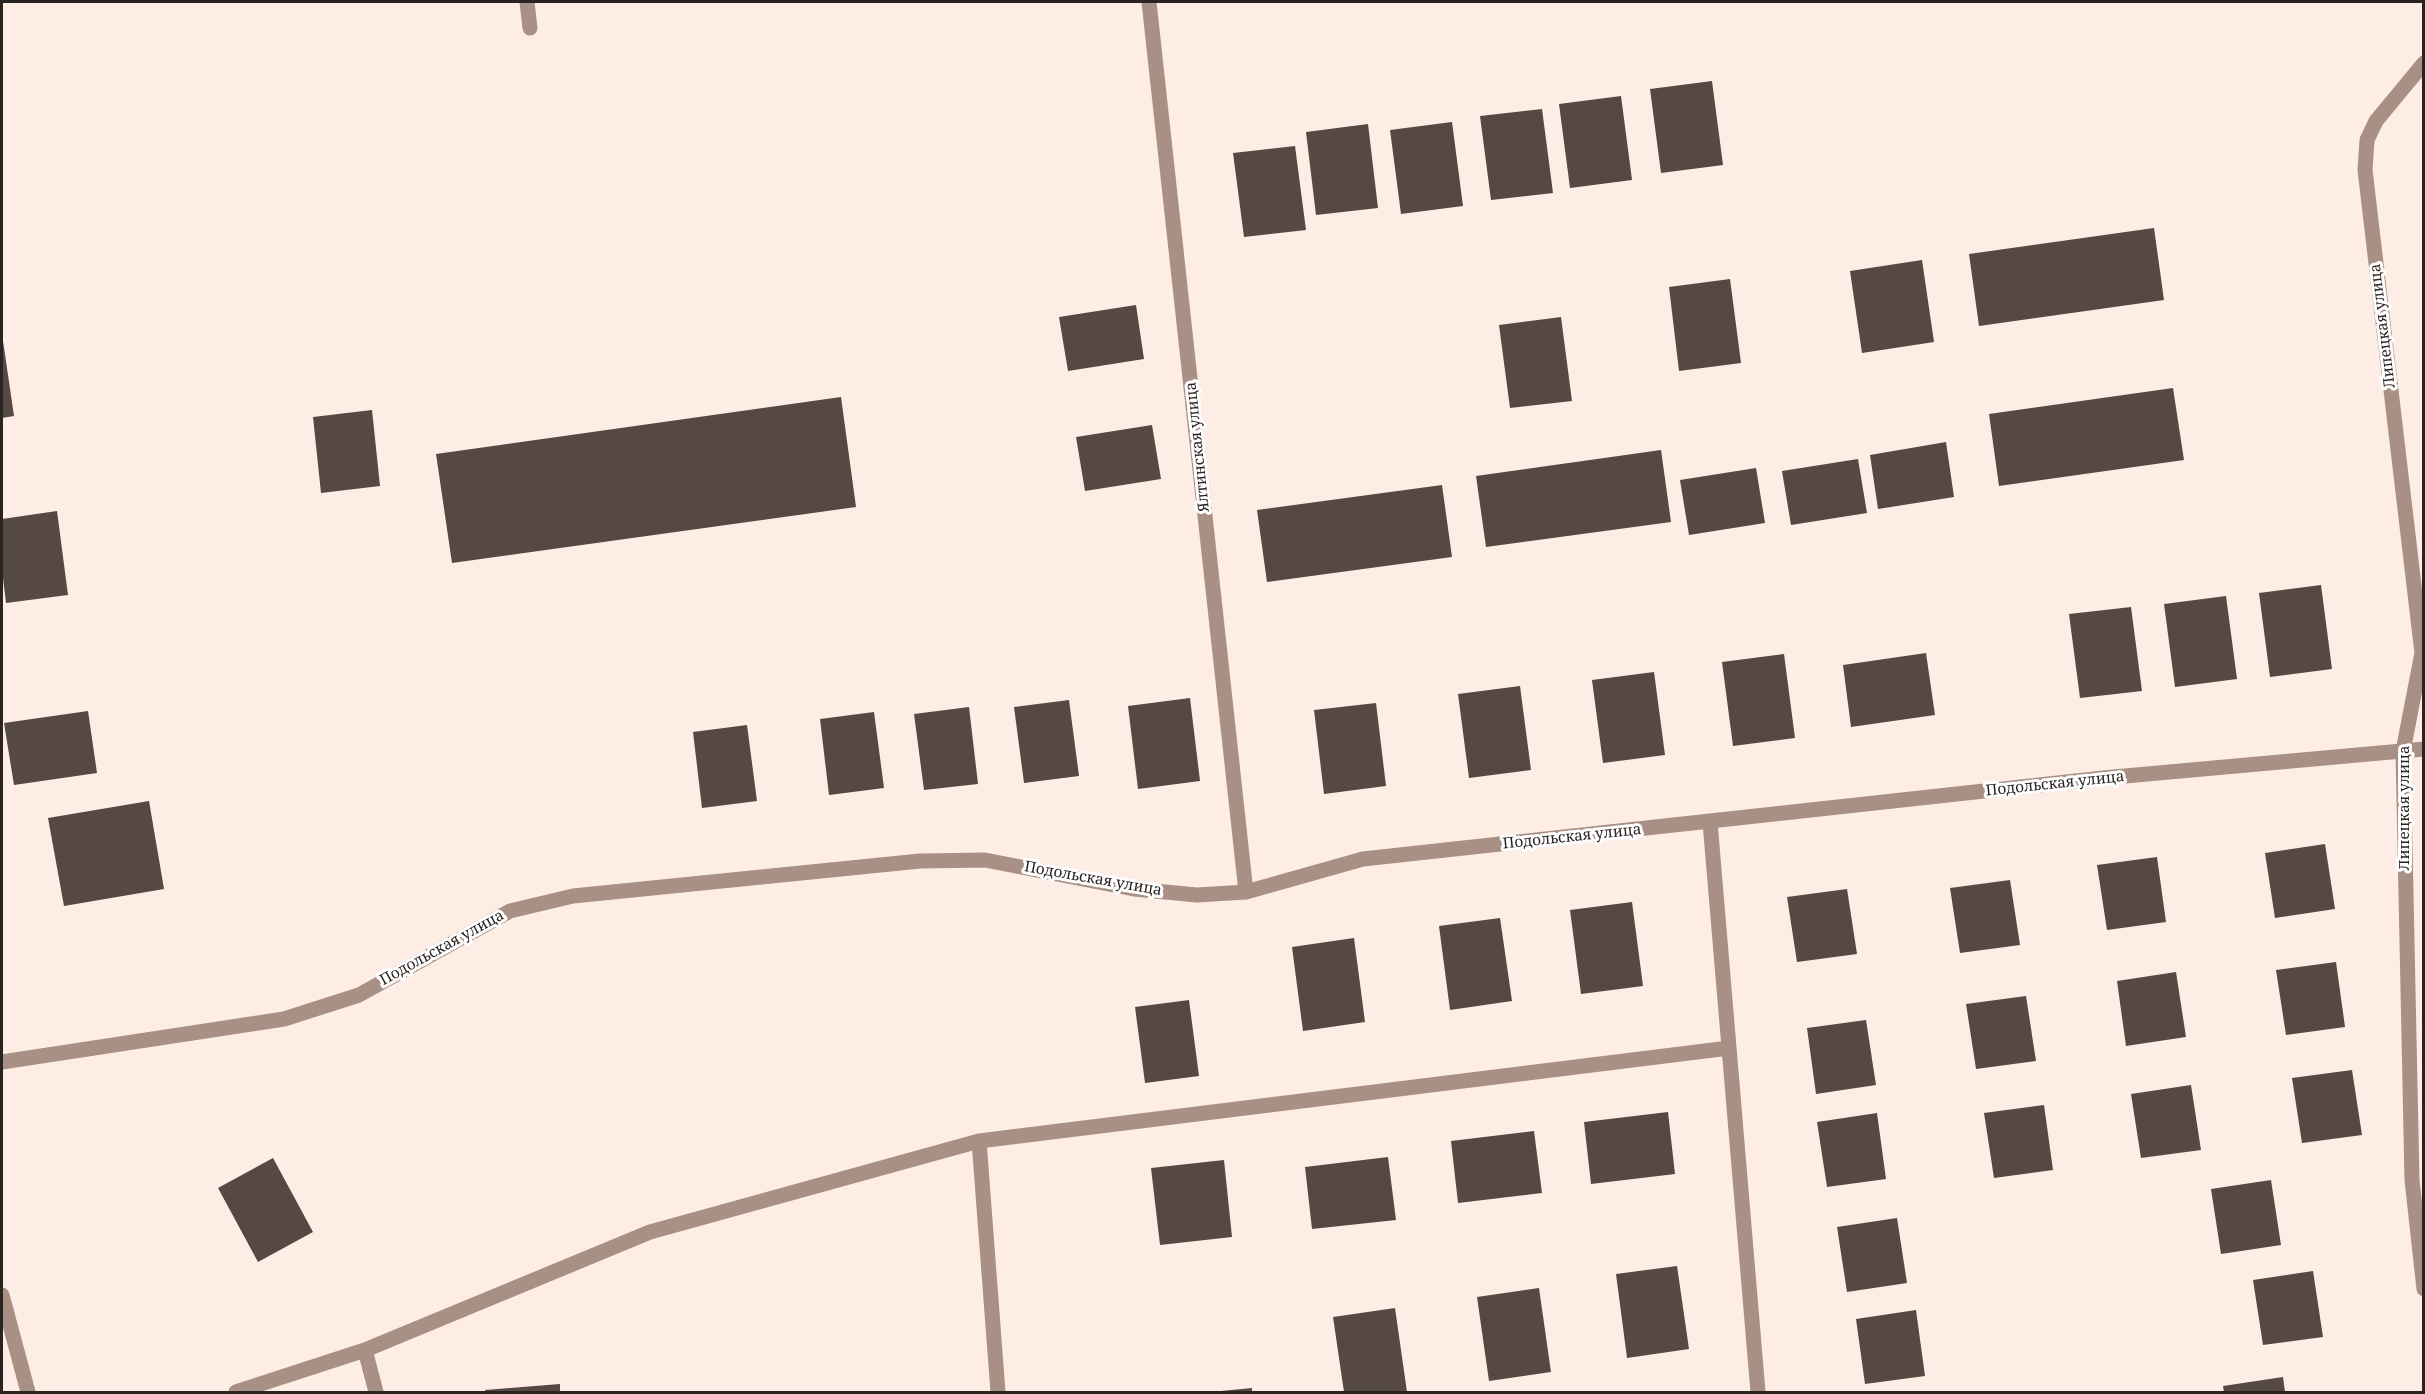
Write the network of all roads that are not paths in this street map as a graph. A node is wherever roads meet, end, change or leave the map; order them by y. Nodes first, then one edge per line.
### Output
1 (527, 2) edge
2 (1149, 2) edge
3 (530, 28) dead end
4 (2424, 63) edge
5 (2424, 749) edge
6 (2403, 751) junction
7 (1710, 822) junction
8 (1246, 892) junction
9 (1729, 1048) junction
10 (2, 1062) edge
11 (979, 1141) junction
12 (2424, 1289) edge
13 (2, 1295) edge
14 (365, 1350) junction
15 (28, 1392) edge
16 (236, 1392) edge
17 (376, 1392) edge
18 (998, 1392) edge
19 (1758, 1392) edge

1 - 3 street
2 - 8 street, Ялтинская улица
4 - 6 street, Липецкая улица
5 - 6 street, Подольская улица
6 - 7 street, Подольская улица
6 - 12 street, Липецкая улица
7 - 8 street, Подольская улица
7 - 9 street
8 - 10 street, Подольская улица
9 - 11 street
9 - 19 street
11 - 14 street
11 - 18 street
13 - 15 street
14 - 16 street
14 - 17 street

